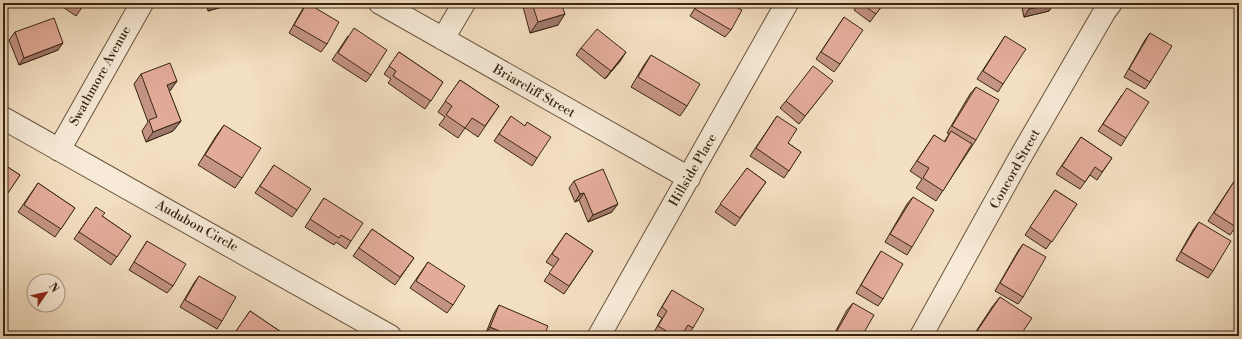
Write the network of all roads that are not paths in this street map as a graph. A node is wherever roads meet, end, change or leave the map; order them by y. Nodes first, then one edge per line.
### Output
1 (142, 3) edge
2 (380, 3) edge
3 (464, 3) edge
4 (787, 3) edge
5 (1111, 3) edge
6 (444, 39) junction
7 (3, 118) edge
8 (59, 150) junction
9 (689, 178) junction
10 (390, 336) edge
11 (599, 336) edge
12 (921, 336) edge

1 - 8 street, Swathmore Avenue
2 - 6 street, Briarcliff Street
3 - 6 street
4 - 9 street, Hillside Place
5 - 12 street, Concord Street
6 - 9 street, Briarcliff Street
7 - 8 street, Audubon Circle
8 - 10 street, Audubon Circle
9 - 11 street, Hillside Place

